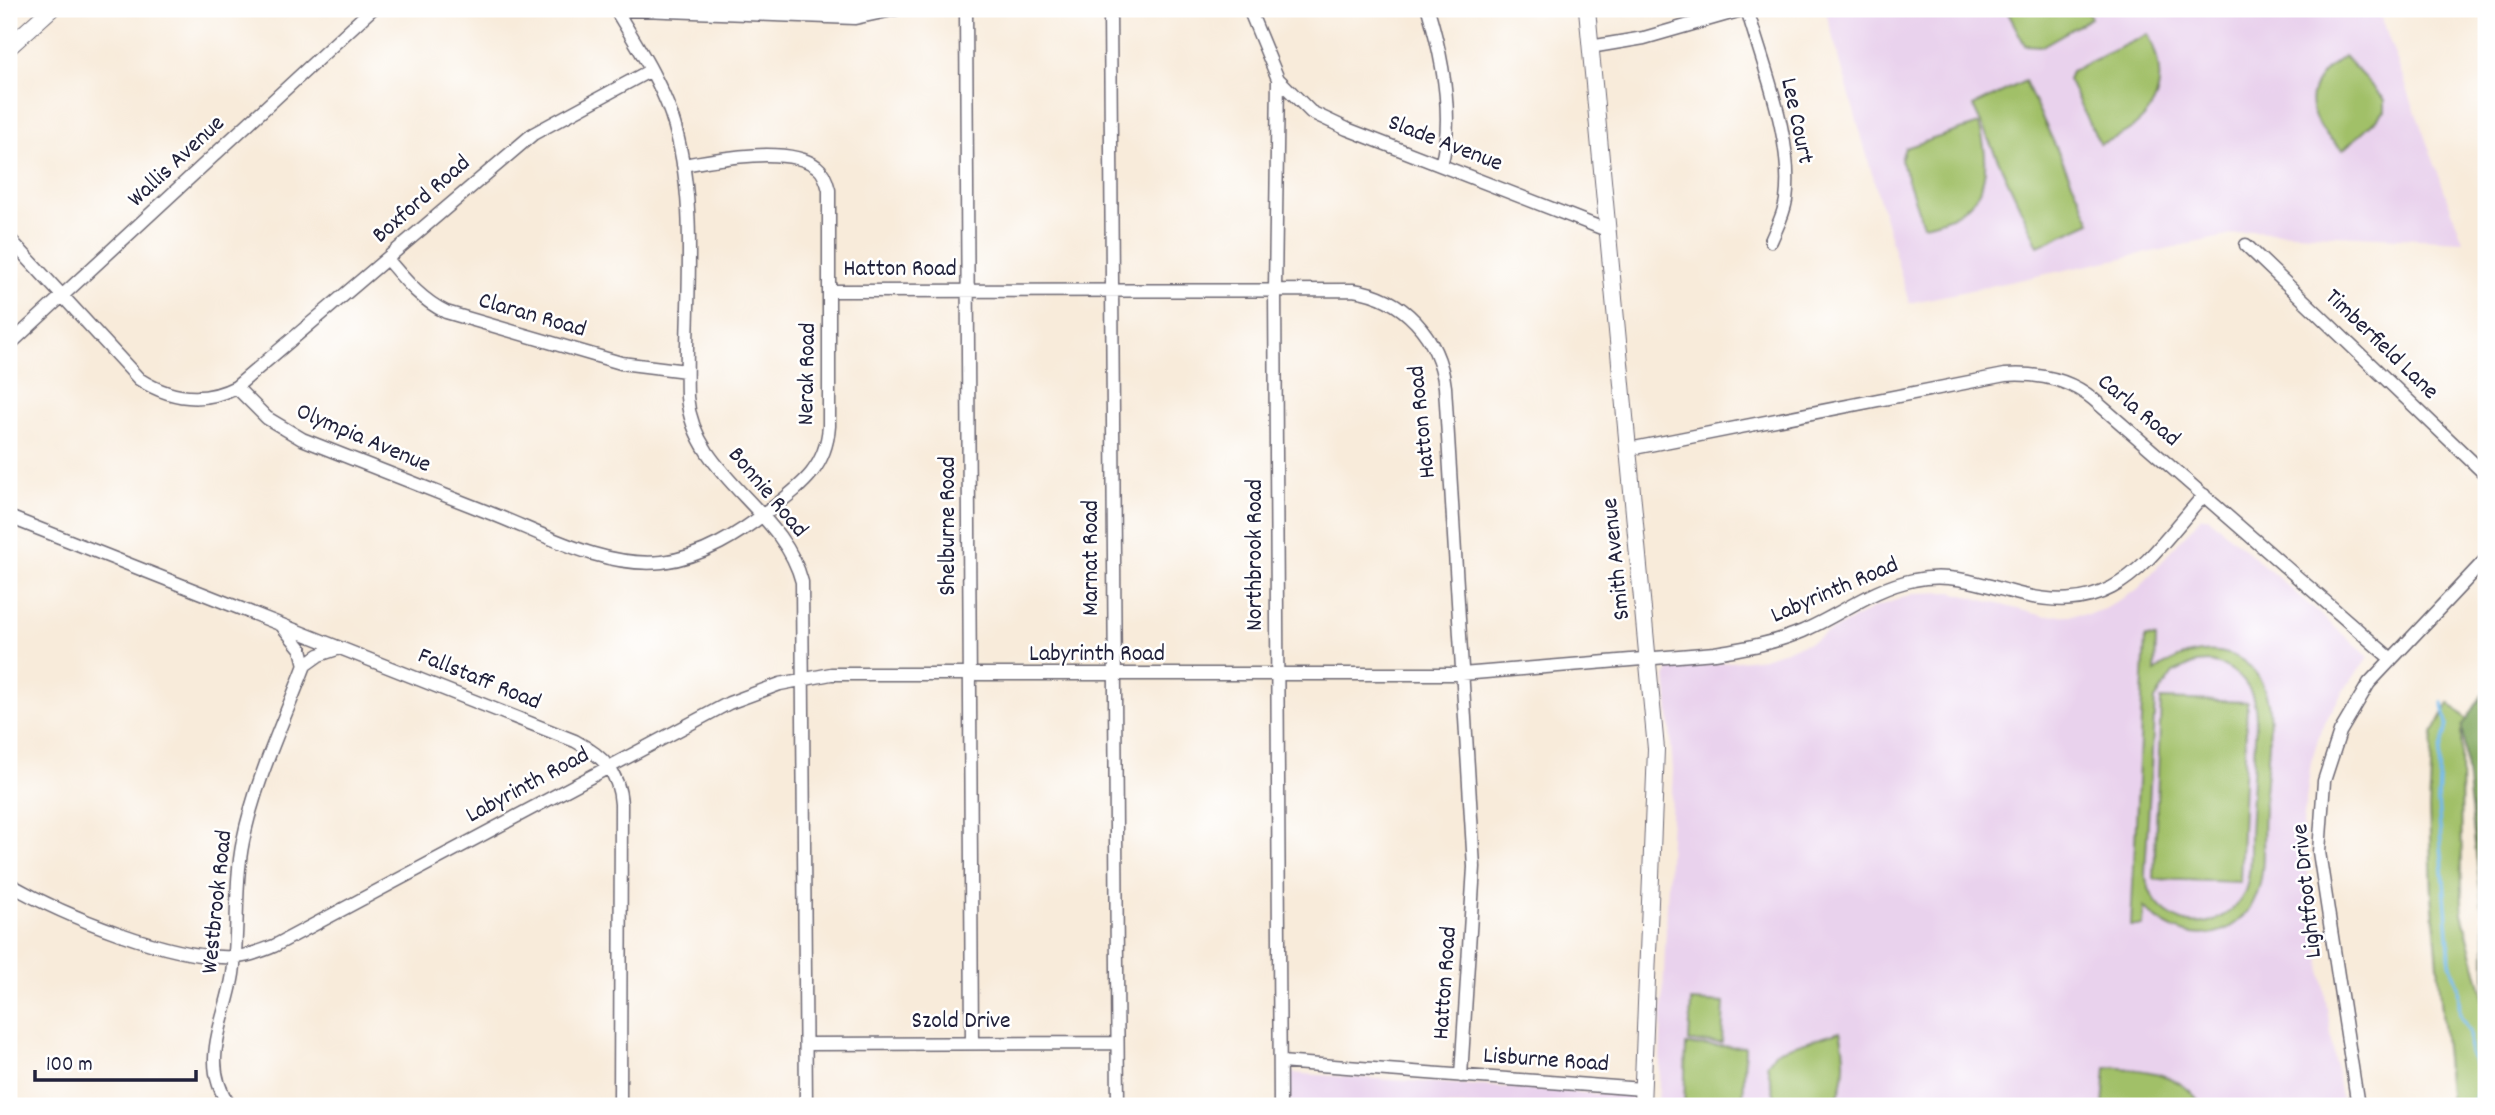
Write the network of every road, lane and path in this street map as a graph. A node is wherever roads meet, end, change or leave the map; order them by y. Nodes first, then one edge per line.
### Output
1 (51, 9) edge
2 (372, 9) edge
3 (615, 9) edge
4 (897, 9) edge
5 (966, 9) edge
6 (1110, 9) edge
7 (1250, 9) edge
8 (1428, 9) edge
9 (1587, 9) edge
10 (1746, 9) edge
11 (806, 12) edge
12 (9, 47) edge
13 (1590, 47) junction
14 (651, 70) junction
15 (1278, 79) junction
16 (683, 165) junction
17 (1441, 165) junction
18 (1609, 231) junction
19 (9, 238) edge
20 (1771, 241) dead end
21 (2246, 245) dead end
22 (387, 259) junction
23 (1111, 290) junction
24 (1275, 290) junction
25 (830, 291) junction
26 (969, 291) junction
27 (62, 296) junction
28 (9, 345) edge
29 (686, 371) junction
30 (236, 387) junction
31 (1629, 449) junction
32 (2486, 475) edge
33 (2204, 495) junction
34 (9, 517) edge
35 (762, 517) junction
36 (2486, 559) edge
37 (282, 625) junction
38 (340, 648) junction
39 (1649, 659) junction
40 (2390, 659) junction
41 (305, 665) junction
42 (1462, 674) junction
43 (971, 676) junction
44 (1114, 676) junction
45 (1278, 676) junction
46 (805, 678) junction
47 (610, 766) junction
48 (9, 884) edge
49 (234, 957) junction
50 (972, 1043) junction
51 (1118, 1043) junction
52 (806, 1044) junction
53 (1280, 1062) junction
54 (1461, 1076) junction
55 (1642, 1089) junction
56 (230, 1106) edge
57 (620, 1106) edge
58 (806, 1106) edge
59 (1118, 1106) edge
60 (1280, 1106) edge
61 (1642, 1106) edge
62 (2358, 1106) edge

1 - 12 main road
2 - 27 street, Wallis Avenue
3 - 11 street
3 - 14 street, Bonnie Road
4 - 11 street
5 - 26 street, Shelburne Road
6 - 23 street, Marnat Road
7 - 15 street, Northbrook Road
8 - 17 street
9 - 13 main road, Smith Avenue
10 - 13 street
10 - 20 street, Lee Court
13 - 18 main road, Smith Avenue
14 - 16 street, Bonnie Road
14 - 22 street, Boxford Road
15 - 17 street, Slade Avenue
15 - 24 street, Northbrook Road
16 - 25 street, Nerak Road
16 - 29 street, Bonnie Road
17 - 18 street, Slade Avenue
18 - 31 main road, Smith Avenue
19 - 27 street
21 - 32 street, Timberfield Lane
22 - 29 street, Claran Road
22 - 30 street, Boxford Road
23 - 24 street, Hatton Road
23 - 26 street, Hatton Road
23 - 44 street, Marnat Road
24 - 42 street, Hatton Road
24 - 45 street, Northbrook Road
25 - 26 street, Hatton Road
25 - 35 street, Nerak Road
26 - 43 street, Shelburne Road
27 - 28 street, Wallis Avenue
27 - 30 street
29 - 35 street, Bonnie Road
30 - 35 street, Olympia Avenue
31 - 33 street, Carla Road
31 - 39 main road, Smith Avenue
33 - 39 street, Labyrinth Road
33 - 40 street, Carla Road
34 - 37 street, Fallstaff Road
35 - 46 street, Bonnie Road
36 - 40 street, Lightfoot Drive
37 - 38 street, Fallstaff Road
37 - 41 street
38 - 41 street
38 - 47 street, Fallstaff Road
39 - 42 street, Labyrinth Road
39 - 55 main road, Smith Avenue
40 - 62 street, Lightfoot Drive
41 - 49 street, Westbrook Road
42 - 45 street, Labyrinth Road
42 - 54 street, Hatton Road
43 - 44 street, Labyrinth Road
43 - 46 street, Labyrinth Road
43 - 50 street, Shelburne Road
44 - 45 street, Labyrinth Road
44 - 51 street, Marnat Road
45 - 53 street, Northbrook Road
46 - 47 street, Labyrinth Road
46 - 52 street, Bonnie Road
47 - 49 street, Labyrinth Road
47 - 57 street
48 - 49 street, Labyrinth Road
49 - 56 street, Westbrook Road
50 - 51 street, Szold Drive
50 - 52 street, Szold Drive
51 - 59 street, Marnat Road
52 - 58 street, Bonnie Road
53 - 54 street, Lisburne Road
53 - 60 street, Northbrook Road
54 - 55 street, Lisburne Road
55 - 61 main road, Smith Avenue

